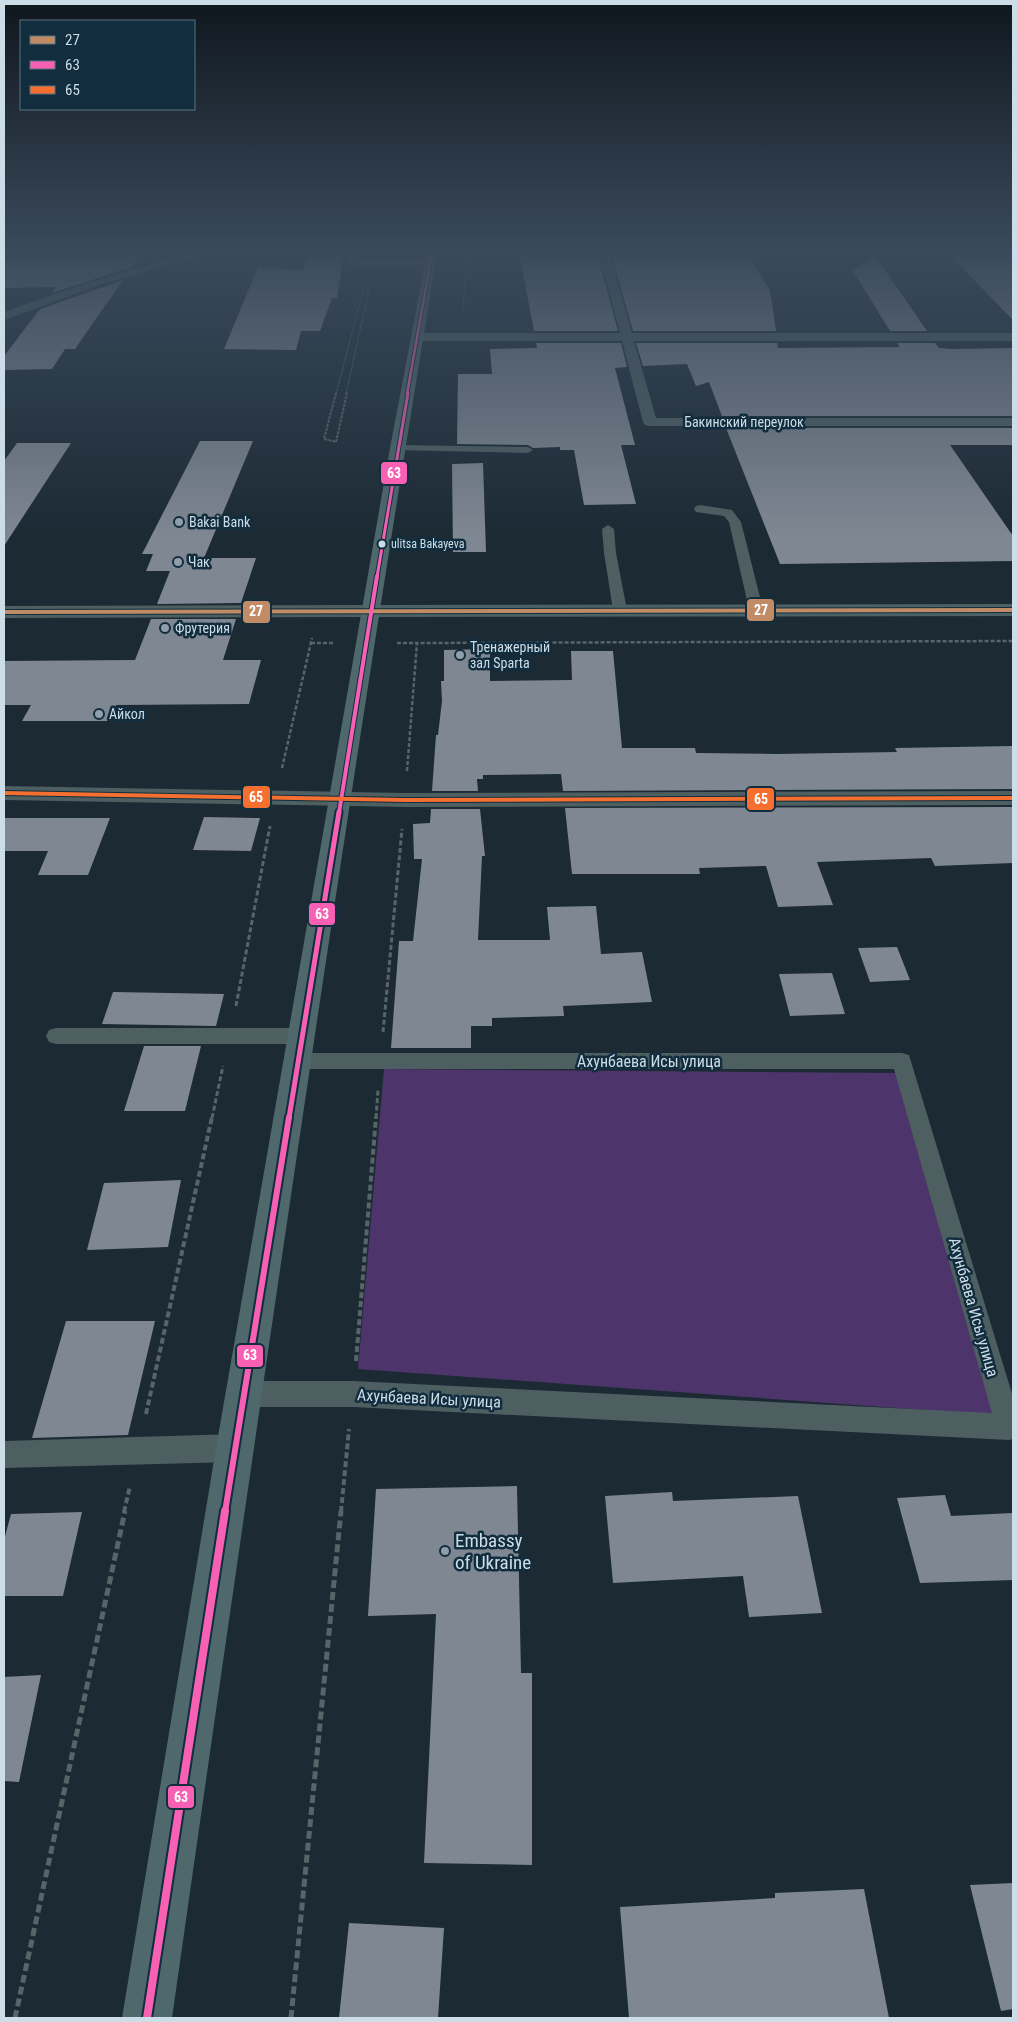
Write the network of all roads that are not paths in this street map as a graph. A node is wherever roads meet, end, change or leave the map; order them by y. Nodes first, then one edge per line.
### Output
1 (415, 347) edge
2 (630, 347) edge
3 (1013, 422) edge
4 (398, 448) junction
5 (528, 450) dead end
6 (700, 509) dead end
7 (608, 529) dead end
8 (756, 609) junction
9 (620, 610) junction
10 (1013, 610) edge
11 (372, 611) junction
12 (4, 612) edge
13 (4, 793) edge
14 (1013, 798) edge
15 (341, 799) junction
16 (56, 1036) dead end
17 (301, 1048) junction
18 (244, 1394) junction
19 (235, 1448) junction
20 (4, 1455) edge
21 (147, 2018) edge

1 - 4 main road
2 - 3 street, Бакинский переулок
4 - 5 lane
4 - 11 main road
6 - 8 lane
7 - 9 lane
8 - 9 main road
8 - 10 main road
9 - 11 main road
11 - 12 street
11 - 15 main road
13 - 15 street
14 - 15 street
15 - 17 main road
16 - 17 lane, Ахунбаева Исы улица
17 - 18 main road
17 - 18 lane, Ахунбаева Исы улица
18 - 19 main road
19 - 20 lane
19 - 21 main road

